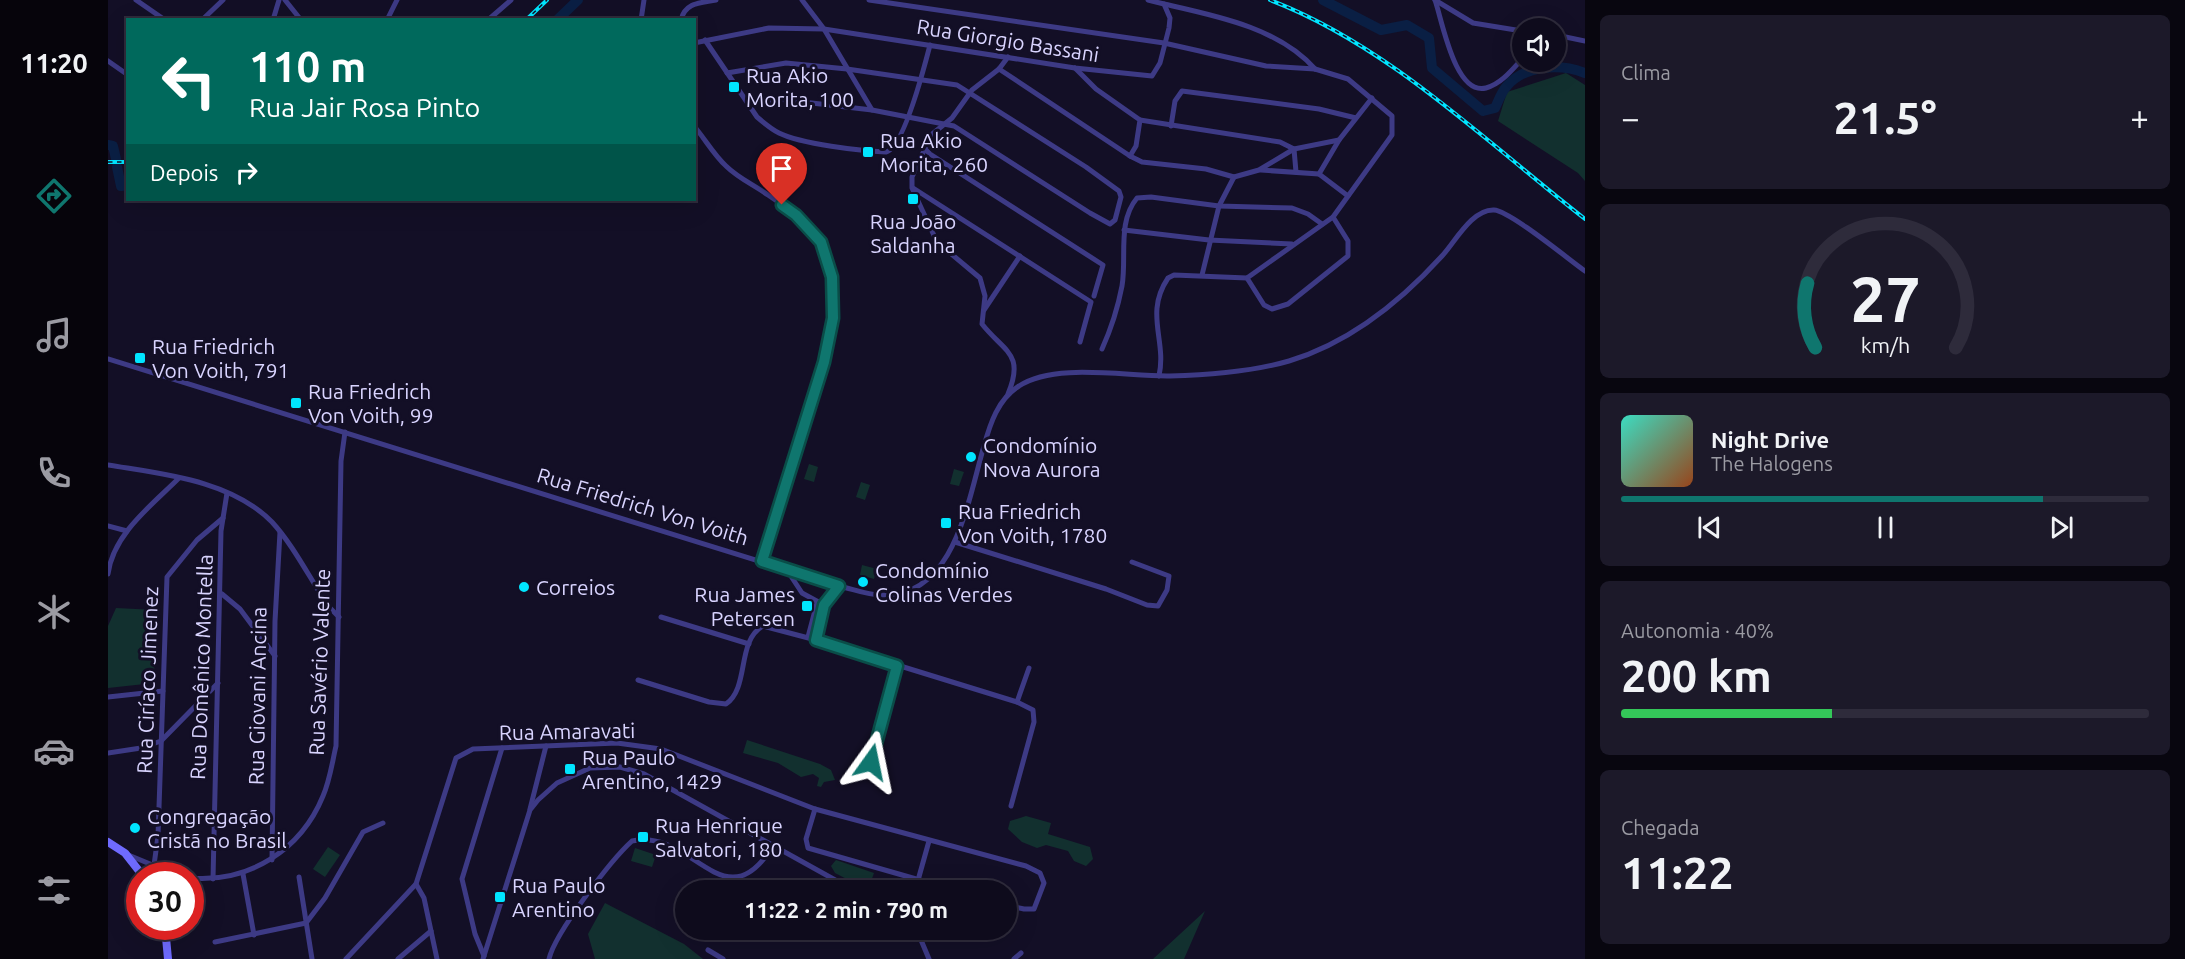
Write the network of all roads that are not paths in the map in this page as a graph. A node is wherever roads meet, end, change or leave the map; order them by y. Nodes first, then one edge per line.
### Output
1 (136, 0) edge
2 (223, 0) edge
3 (279, 0) edge
4 (285, 0) edge
5 (397, 0) edge
6 (511, 0) edge
7 (644, 0) edge
8 (716, 0) edge
9 (802, 0) edge
10 (869, 0) edge
11 (1148, 0) edge
12 (1164, 4) junction
13 (162, 18) edge
14 (204, 18) edge
15 (274, 18) edge
16 (299, 18) edge
17 (388, 18) edge
18 (490, 18) edge
19 (640, 18) edge
20 (682, 18) edge
21 (824, 29) junction
22 (1512, 29) edge
23 (1566, 37) edge
24 (705, 40) junction
25 (1585, 41) edge
26 (696, 42) edge
27 (1164, 42) junction
28 (930, 45) junction
29 (1008, 57) junction
30 (108, 62) edge
31 (1075, 68) junction
32 (847, 69) junction
33 (999, 69) junction
34 (1316, 69) junction
35 (1512, 69) edge
36 (727, 73) junction
37 (126, 74) edge
38 (921, 80) junction
39 (970, 92) junction
40 (1372, 98) junction
41 (750, 106) junction
42 (872, 110) junction
43 (908, 116) junction
44 (1356, 118) junction
45 (1140, 120) junction
46 (944, 123) junction
47 (1171, 126) junction
48 (696, 128) edge
49 (1339, 140) junction
50 (923, 147) junction
51 (1294, 149) junction
52 (1130, 156) junction
53 (1260, 170) junction
54 (1296, 172) junction
55 (1319, 174) junction
56 (1234, 177) junction
57 (912, 188) junction
58 (1348, 196) junction
59 (1219, 206) junction
60 (1333, 217) junction
61 (1322, 224) junction
62 (1124, 230) junction
63 (1209, 240) junction
64 (1292, 244) junction
65 (1020, 256) junction
66 (1585, 271) edge
67 (1202, 275) junction
68 (1247, 278) junction
69 (1094, 296) dead end
70 (981, 314) junction
71 (1080, 342) dead end
72 (1102, 349) dead end
73 (108, 359) edge
74 (1159, 376) junction
75 (1008, 394) junction
76 (345, 432) junction
77 (108, 465) edge
78 (179, 477) junction
79 (227, 494) junction
80 (223, 518) junction
81 (108, 526) edge
82 (127, 531) junction
83 (280, 532) junction
84 (955, 542) junction
85 (762, 561) junction
86 (1131, 562) dead end
87 (785, 567) junction
88 (108, 574) edge
89 (839, 586) junction
90 (222, 594) junction
91 (817, 603) junction
92 (824, 605) junction
93 (339, 617) junction
94 (661, 617) dead end
95 (808, 637) junction
96 (816, 640) junction
97 (749, 644) junction
98 (275, 656) junction
99 (897, 666) junction
100 (1029, 668) dead end
101 (638, 680) dead end
102 (219, 682) junction
103 (163, 691) junction
104 (108, 697) edge
105 (1017, 702) junction
106 (160, 741) junction
107 (546, 746) junction
108 (502, 748) junction
109 (108, 753) edge
110 (873, 765) dead end
111 (1011, 806) dead end
112 (815, 809) junction
113 (530, 810) junction
114 (383, 823) dead end
115 (929, 841) junction
116 (108, 842) edge
117 (773, 846) junction
118 (125, 853) junction
119 (272, 860) junction
120 (132, 862) edge
121 (147, 862) edge
122 (155, 862) edge
123 (243, 874) junction
124 (299, 877) dead end
125 (204, 879) edge
126 (213, 879) junction
127 (835, 880) edge
128 (918, 880) joint
129 (416, 884) junction
130 (1017, 908) edge
131 (306, 923) junction
132 (431, 931) junction
133 (254, 935) junction
134 (166, 940) edge
135 (919, 940) edge
136 (215, 942) dead end
137 (708, 950) dead end
138 (1021, 953) dead end
139 (484, 957) edge
140 (168, 959) edge
141 (312, 959) edge
142 (346, 959) edge
143 (398, 959) edge
144 (437, 959) edge
145 (549, 959) edge
146 (723, 959) edge
147 (929, 959) edge
148 (1014, 959) edge

1 - 13 street
2 - 14 street
3 - 15 street
4 - 16 street
5 - 17 street
6 - 18 street
7 - 19 street
8 - 20 street
9 - 21 street
10 - 27 street
11 - 12 street
12 - 27 street
12 - 34 street
21 - 24 street, Rua Giorgio Bassani
21 - 28 street, Rua Giorgio Bassani
21 - 32 street
22 - 35 street
23 - 25 street
24 - 26 street, Rua Giorgio Bassani
24 - 36 street
27 - 31 street, Rua Giorgio Bassani
27 - 34 street
28 - 29 street, Rua Giorgio Bassani
28 - 38 street
29 - 31 street, Rua Giorgio Bassani
29 - 33 street
30 - 37 street
31 - 45 street
32 - 36 street
32 - 38 street
32 - 42 street
33 - 39 street
33 - 52 street
34 - 40 street
36 - 41 street
38 - 39 street
38 - 43 street
39 - 46 street
39 - 46 street
40 - 44 street
40 - 58 street
41 - 42 street
41 - 43 street
42 - 43 street
43 - 46 street
44 - 47 street
44 - 49 street
45 - 47 street
45 - 52 street
46 - 50 street
47 - 51 street
48 - 85 street
49 - 51 street
49 - 55 street
50 - 57 street
50 - 69 street
51 - 53 street
51 - 54 street
52 - 56 street
53 - 54 street
53 - 56 street
54 - 55 street
55 - 58 street
56 - 59 street
57 - 65 street
57 - 70 street
58 - 60 street
59 - 61 street
59 - 62 street
59 - 63 street
60 - 61 street
60 - 68 street
61 - 64 street
62 - 63 street
62 - 72 street
63 - 64 street
63 - 67 street
64 - 68 street
65 - 70 street
65 - 71 street
66 - 74 street, Rua Friedrich Von Voith
67 - 68 street
67 - 74 street
70 - 75 street
73 - 76 street, Rua Friedrich Von Voith
74 - 75 street, Rua Friedrich Von Voith
75 - 84 street, Rua Friedrich Von Voith
76 - 85 street, Rua Friedrich Von Voith
76 - 93 street, Rua Savério Valente
77 - 78 street
78 - 79 street
78 - 82 street
79 - 80 street, Rua Domênico Montella
79 - 83 street
80 - 90 street, Rua Domênico Montella
80 - 103 street, Rua Ciríaco Jimenez
81 - 82 street
82 - 88 street
83 - 93 street
83 - 98 street, Rua Giovani Ancina
84 - 86 street
84 - 89 street, Rua Friedrich Von Voith
85 - 87 street, Rua Friedrich Von Voith
87 - 89 street, Rua Friedrich Von Voith
87 - 91 street
89 - 92 street
90 - 98 street
90 - 102 street, Rua Domênico Montella
91 - 92 street
91 - 95 street
92 - 96 street
93 - 119 street, Rua Savério Valente
94 - 97 street
95 - 96 street
95 - 97 street
96 - 99 street
97 - 101 street
98 - 119 street, Rua Giovani Ancina
99 - 105 street
99 - 110 street
100 - 105 street
102 - 106 street
102 - 126 street, Rua Domênico Montella
103 - 104 street
103 - 106 street, Rua Ciríaco Jimenez
105 - 111 street
106 - 109 street
106 - 122 street, Rua Ciríaco Jimenez
107 - 108 street, Rua Amaravati
107 - 112 street, Rua Amaravati
107 - 113 street
108 - 129 street, Rua Amaravati
108 - 139 street
112 - 115 street, Rua Amaravati
112 - 128 street
113 - 117 street
113 - 139 street
114 - 131 street
115 - 128 street
115 - 130 street, Rua Amaravati
116 - 118 main road
117 - 127 street
117 - 145 street
118 - 120 main road
118 - 121 street
119 - 123 street, Rua Savério Valente
123 - 126 street, Rua Savério Valente
123 - 133 street
124 - 131 street
125 - 126 street, Rua Savério Valente
129 - 132 street
129 - 142 street, Rua Amaravati
131 - 133 street
131 - 141 street
132 - 143 street
132 - 144 street
133 - 136 street
134 - 140 main road
135 - 147 street
137 - 146 street
138 - 148 street

